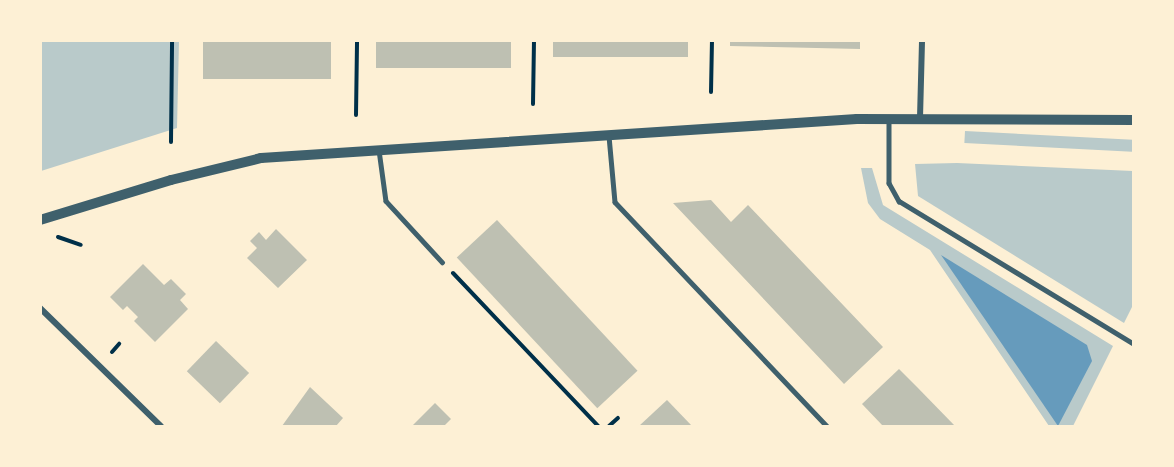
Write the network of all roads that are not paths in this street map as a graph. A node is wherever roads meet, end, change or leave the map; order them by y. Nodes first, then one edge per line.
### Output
1 (922, 40) edge
2 (889, 118) junction
3 (920, 118) junction
4 (1134, 120) edge
5 (609, 134) junction
6 (379, 150) junction
7 (40, 220) edge
8 (442, 262) dead end
9 (40, 308) edge
10 (1134, 344) edge
11 (161, 426) edge
12 (827, 426) edge

1 - 3 street
2 - 3 street
2 - 5 street
2 - 10 lane
3 - 4 street
5 - 6 street
5 - 12 lane
6 - 7 street
6 - 8 lane
9 - 11 street

